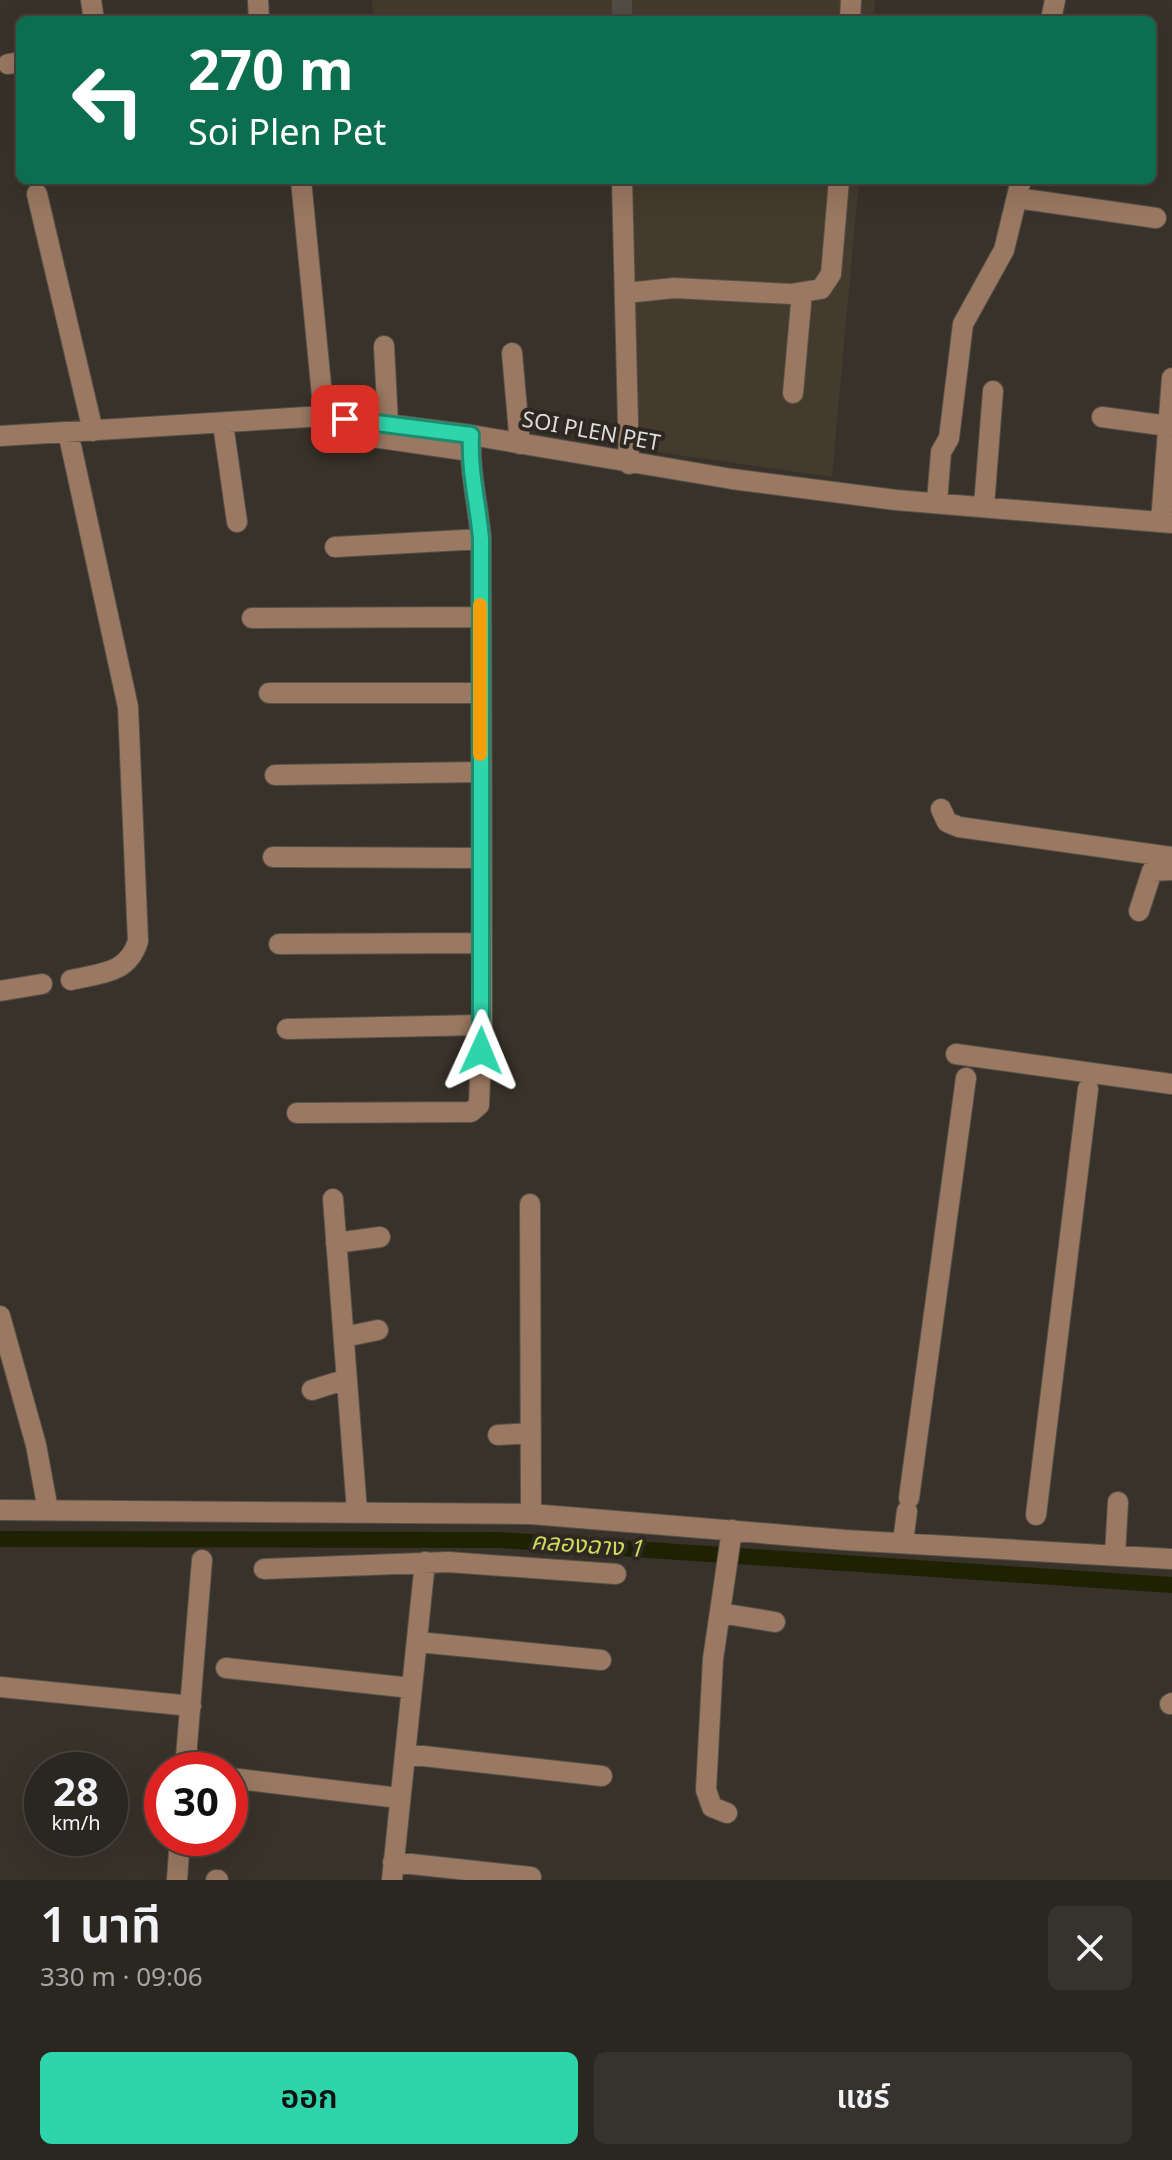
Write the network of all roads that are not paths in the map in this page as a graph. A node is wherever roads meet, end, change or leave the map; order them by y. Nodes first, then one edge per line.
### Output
1 (301, 184) edge
2 (622, 184) edge
3 (839, 184) edge
4 (1019, 189) edge
5 (37, 194) dead end
6 (1156, 218) dead end
7 (626, 293) junction
8 (802, 293) junction
9 (384, 346) dead end
10 (512, 353) dead end
11 (1172, 378) edge
12 (993, 391) dead end
13 (793, 393) dead end
14 (1102, 417) dead end
15 (388, 423) junction
16 (1170, 423) edge
17 (223, 424) junction
18 (328, 424) junction
19 (93, 431) junction
20 (68, 432) junction
21 (0, 436) edge
22 (474, 441) junction
23 (520, 444) junction
24 (629, 464) junction
25 (944, 503) junction
26 (984, 506) junction
27 (237, 522) dead end
28 (1167, 522) edge
29 (481, 539) junction
30 (335, 547) dead end
31 (480, 617) junction
32 (252, 618) dead end
33 (269, 693) dead end
34 (479, 693) junction
35 (480, 772) junction
36 (275, 775) dead end
37 (941, 809) dead end
38 (273, 857) dead end
39 (1172, 857) edge
40 (480, 858) junction
41 (1172, 870) edge
42 (1139, 911) dead end
43 (481, 943) junction
44 (279, 944) dead end
45 (71, 980) dead end
46 (42, 984) dead end
47 (0, 991) edge
48 (482, 1025) junction
49 (287, 1029) dead end
50 (956, 1054) dead end
51 (966, 1078) dead end
52 (1172, 1084) edge
53 (1088, 1089) dead end
54 (297, 1113) dead end
55 (333, 1199) dead end
56 (530, 1204) dead end
57 (380, 1237) dead end
58 (336, 1243) junction
59 (0, 1316) edge
60 (378, 1330) dead end
61 (344, 1337) junction
62 (347, 1379) junction
63 (312, 1390) dead end
64 (531, 1433) junction
65 (498, 1435) dead end
66 (1118, 1502) dead end
67 (0, 1510) edge
68 (48, 1510) junction
69 (357, 1511) junction
70 (531, 1514) junction
71 (731, 1534) junction
72 (903, 1542) junction
73 (1031, 1550) junction
74 (1115, 1555) junction
75 (1172, 1559) edge
76 (202, 1560) dead end
77 (425, 1562) junction
78 (264, 1569) dead end
79 (616, 1574) dead end
80 (720, 1613) junction
81 (775, 1622) dead end
82 (418, 1642) junction
83 (601, 1660) dead end
84 (226, 1668) dead end
85 (0, 1687) edge
86 (411, 1688) junction
87 (191, 1706) junction
88 (187, 1752) edge
89 (405, 1754) junction
90 (602, 1776) dead end
91 (248, 1780) edge
92 (399, 1798) junction
93 (727, 1813) dead end
94 (179, 1856) edge
95 (392, 1871) edge
96 (531, 1877) dead end
97 (177, 1880) edge

1 - 18 street
2 - 7 street
3 - 8 street
4 - 6 street
4 - 25 street
5 - 19 street
7 - 8 street
7 - 24 street
8 - 13 street
9 - 15 street
10 - 23 street
11 - 16 street
12 - 26 street
14 - 16 street
15 - 18 street, SOI PLEN PET
15 - 22 street, SOI PLEN PET
16 - 28 street
17 - 18 street, SOI PLEN PET
17 - 19 street, SOI PLEN PET
17 - 27 street
18 - 22 street
19 - 20 street, SOI PLEN PET
20 - 21 street, SOI PLEN PET
20 - 45 street
22 - 23 street, SOI PLEN PET
22 - 29 street
23 - 24 street, SOI PLEN PET
24 - 25 street, SOI PLEN PET
25 - 26 street, SOI PLEN PET
26 - 28 street, SOI PLEN PET
29 - 30 street
29 - 31 street
31 - 32 street
31 - 34 street
33 - 34 street
34 - 35 street
35 - 36 street
35 - 40 street
37 - 39 street
38 - 40 street
40 - 43 street
41 - 42 street
43 - 44 street
43 - 48 street
46 - 47 street
48 - 49 street
48 - 54 street
50 - 52 street
51 - 72 street
53 - 73 street
55 - 58 street
56 - 64 street
57 - 58 street
58 - 61 street
59 - 68 street
60 - 61 street
61 - 62 street
62 - 63 street
62 - 69 street
64 - 65 street
64 - 70 street
66 - 74 street
67 - 68 street
68 - 69 street
69 - 70 street
70 - 71 street
71 - 72 street
71 - 80 street
72 - 73 street
73 - 74 street
74 - 75 street
76 - 87 street
77 - 78 street
77 - 79 street
77 - 82 street
80 - 81 street
80 - 93 street
82 - 83 street
82 - 86 street
84 - 86 street
85 - 87 street
86 - 89 street
87 - 88 street
89 - 90 street
89 - 92 street
91 - 92 street
92 - 95 street
94 - 97 street
95 - 96 street

